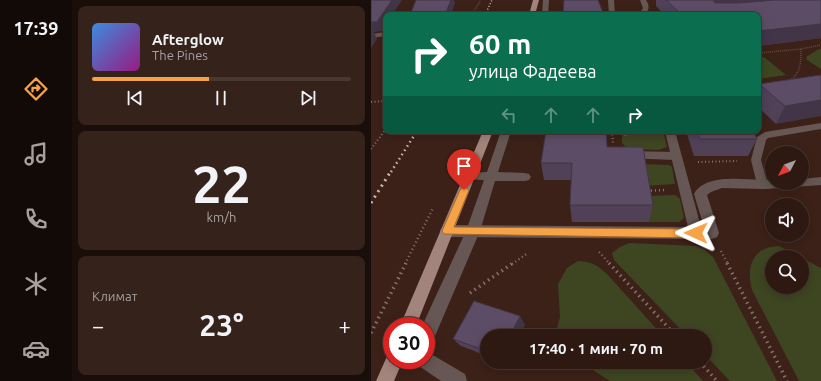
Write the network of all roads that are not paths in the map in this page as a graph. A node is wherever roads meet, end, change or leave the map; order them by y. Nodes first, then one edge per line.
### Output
1 (535, 0) edge
2 (546, 0) edge
3 (611, 0) edge
4 (643, 0) edge
5 (533, 12) edge
6 (545, 12) edge
7 (612, 12) edge
8 (646, 12) edge
9 (383, 34) edge
10 (371, 36) edge
11 (821, 126) edge
12 (487, 134) edge
13 (505, 134) edge
14 (671, 134) edge
15 (616, 155) edge
16 (677, 159) junction
17 (470, 176) junction
18 (491, 176) junction
19 (525, 177) dead end
20 (821, 181) edge
21 (809, 182) edge
22 (762, 185) junction
23 (765, 185) edge
24 (447, 231) junction
25 (473, 231) junction
26 (696, 233) junction
27 (412, 317) edge
28 (435, 317) edge
29 (435, 366) edge
30 (390, 369) edge
31 (385, 381) edge
32 (458, 381) edge

1 - 5 main road
2 - 6 street
3 - 7 street
4 - 8 street
9 - 10 street
11 - 22 street
12 - 17 main road
13 - 18 street
14 - 16 street
15 - 16 street
16 - 26 street
17 - 18 street
17 - 24 main road
18 - 19 street
18 - 25 street
20 - 21 street
22 - 23 street
22 - 26 street
24 - 25 street
24 - 27 main road
25 - 26 street
25 - 28 street
29 - 32 street
30 - 31 main road

